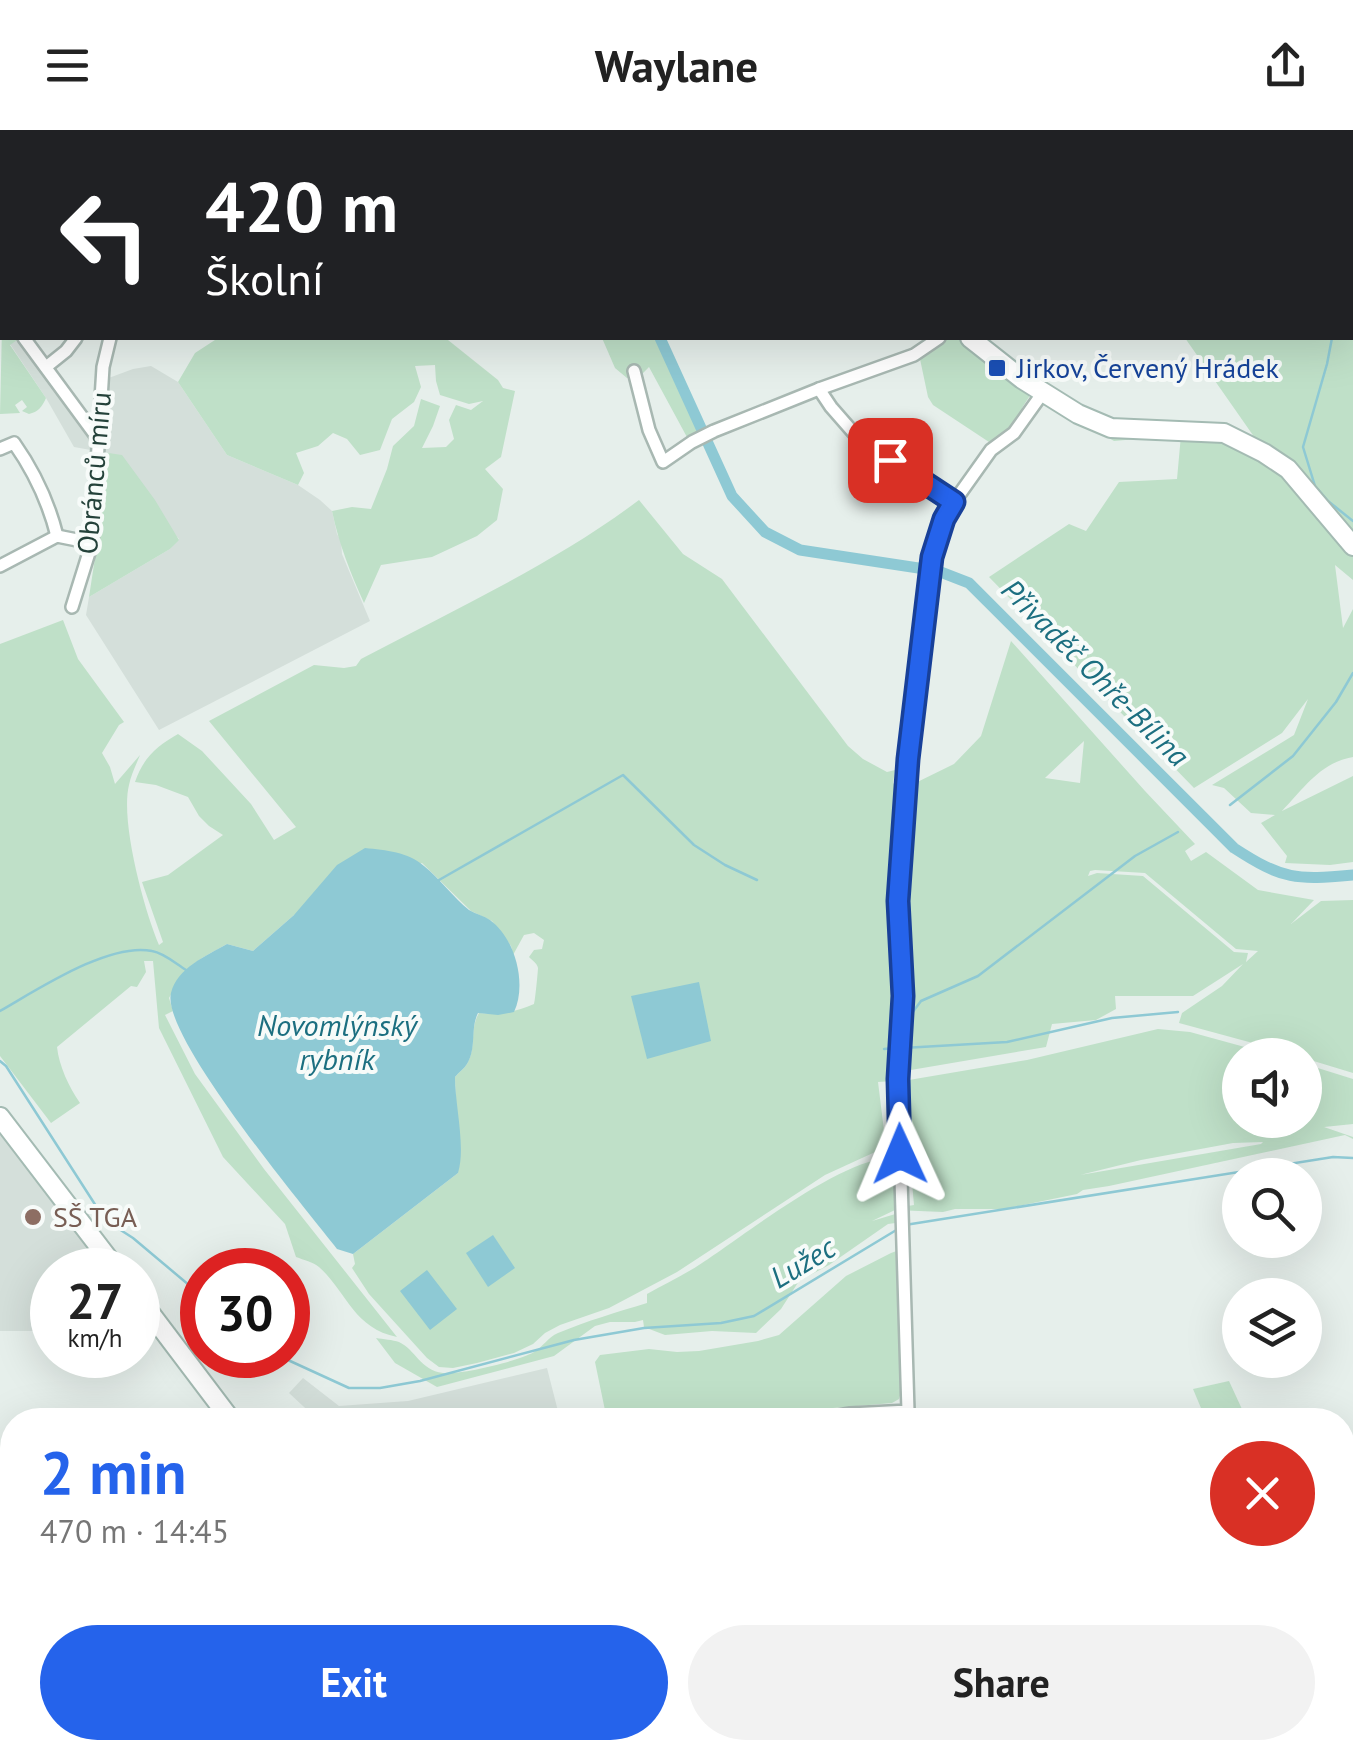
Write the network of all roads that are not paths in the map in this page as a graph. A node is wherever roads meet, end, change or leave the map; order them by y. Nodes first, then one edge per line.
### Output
1 (26, 340) edge
2 (75, 340) edge
3 (110, 340) edge
4 (936, 340) edge
5 (973, 340) edge
6 (46, 367) junction
7 (634, 371) dead end
8 (819, 389) junction
9 (1044, 391) junction
10 (99, 440) junction
11 (0, 449) edge
12 (954, 502) junction
13 (57, 536) junction
14 (92, 544) junction
15 (1353, 546) edge
16 (0, 566) edge
17 (72, 607) dead end
18 (0, 1117) edge
19 (100, 1248) edge
20 (160, 1326) edge
21 (223, 1408) edge
22 (908, 1408) edge

1 - 6 street
2 - 6 street
3 - 10 street, Obránců míru
4 - 8 street
5 - 9 street
6 - 10 street
7 - 8 street
8 - 12 street
9 - 12 street
9 - 15 street
10 - 14 street, Obránců míru
11 - 13 street
12 - 22 street
13 - 14 street
13 - 16 street
14 - 17 street, Obránců míru
18 - 19 street
20 - 21 street

